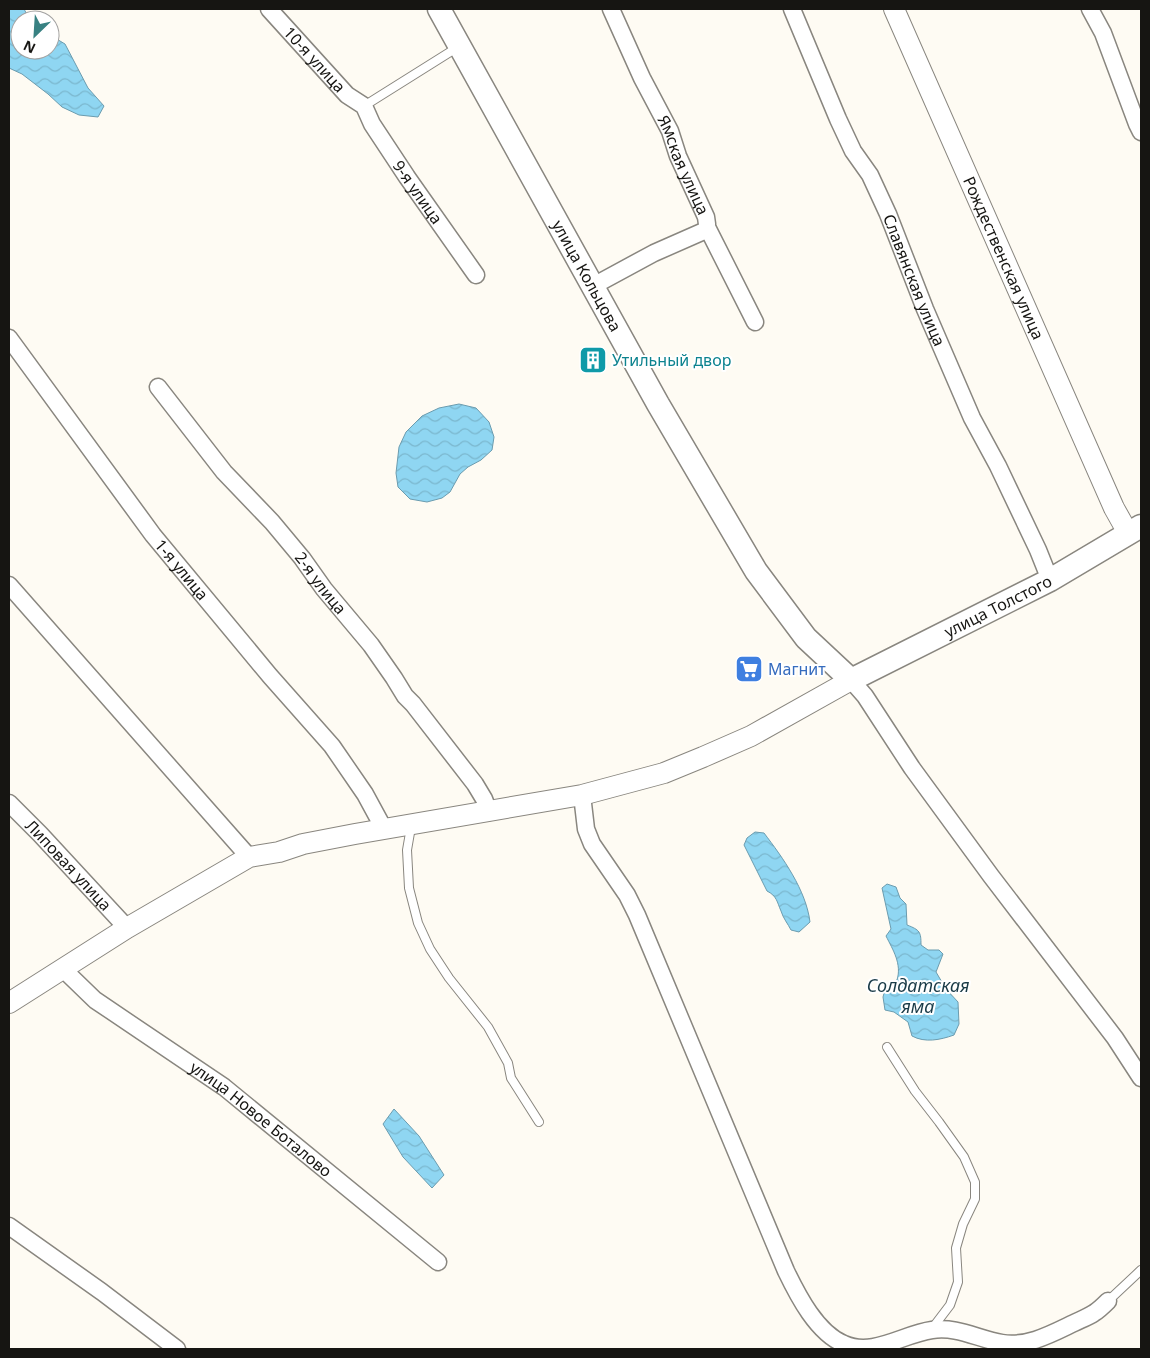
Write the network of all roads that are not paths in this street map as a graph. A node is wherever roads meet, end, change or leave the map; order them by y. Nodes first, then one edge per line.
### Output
1 (269, 9) edge
2 (439, 9) edge
3 (611, 9) edge
4 (792, 9) edge
5 (894, 9) edge
6 (1090, 9) edge
7 (460, 46) junction
8 (364, 106) junction
9 (1141, 132) edge
10 (707, 227) junction
11 (476, 275) dead end
12 (593, 286) junction
13 (755, 322) dead end
14 (9, 338) edge
15 (158, 387) dead end
16 (1135, 529) edge
17 (1050, 580) junction
18 (9, 585) edge
19 (851, 680) junction
20 (582, 795) junction
21 (9, 803) edge
22 (489, 812) junction
23 (412, 825) junction
24 (384, 829) junction
25 (249, 856) junction
26 (127, 928) junction
27 (63, 969) junction
28 (9, 1003) edge
29 (888, 1047) dead end
30 (1141, 1078) edge
31 (539, 1122) dead end
32 (9, 1226) edge
33 (438, 1262) dead end
34 (1141, 1270) edge
35 (1108, 1301) joint
36 (931, 1330) junction
37 (177, 1349) edge

1 - 8 street, 10-я улица
2 - 7 main road, улица Кольцова
3 - 10 street, Ямская улица
4 - 17 street, Славянская улица
5 - 16 street, Рождественская улица
6 - 9 street
7 - 8 lane
7 - 12 main road, улица Кольцова
8 - 11 street, 9-я улица
10 - 12 street
10 - 13 street, Ямская улица
12 - 19 main road, улица Кольцова
14 - 24 street, 1-я улица
15 - 22 street, 2-я улица
16 - 17 main road, улица Толстого
17 - 19 main road, улица Толстого
18 - 25 street
19 - 20 street
19 - 30 street
20 - 22 street
20 - 36 street
21 - 26 street, Липовая улица
22 - 23 street
23 - 24 street
23 - 31 lane
24 - 25 street
25 - 26 street
26 - 27 street
27 - 28 street
27 - 33 street, улица Новое Боталово
29 - 36 lane
32 - 37 street
34 - 35 lane
35 - 36 street

